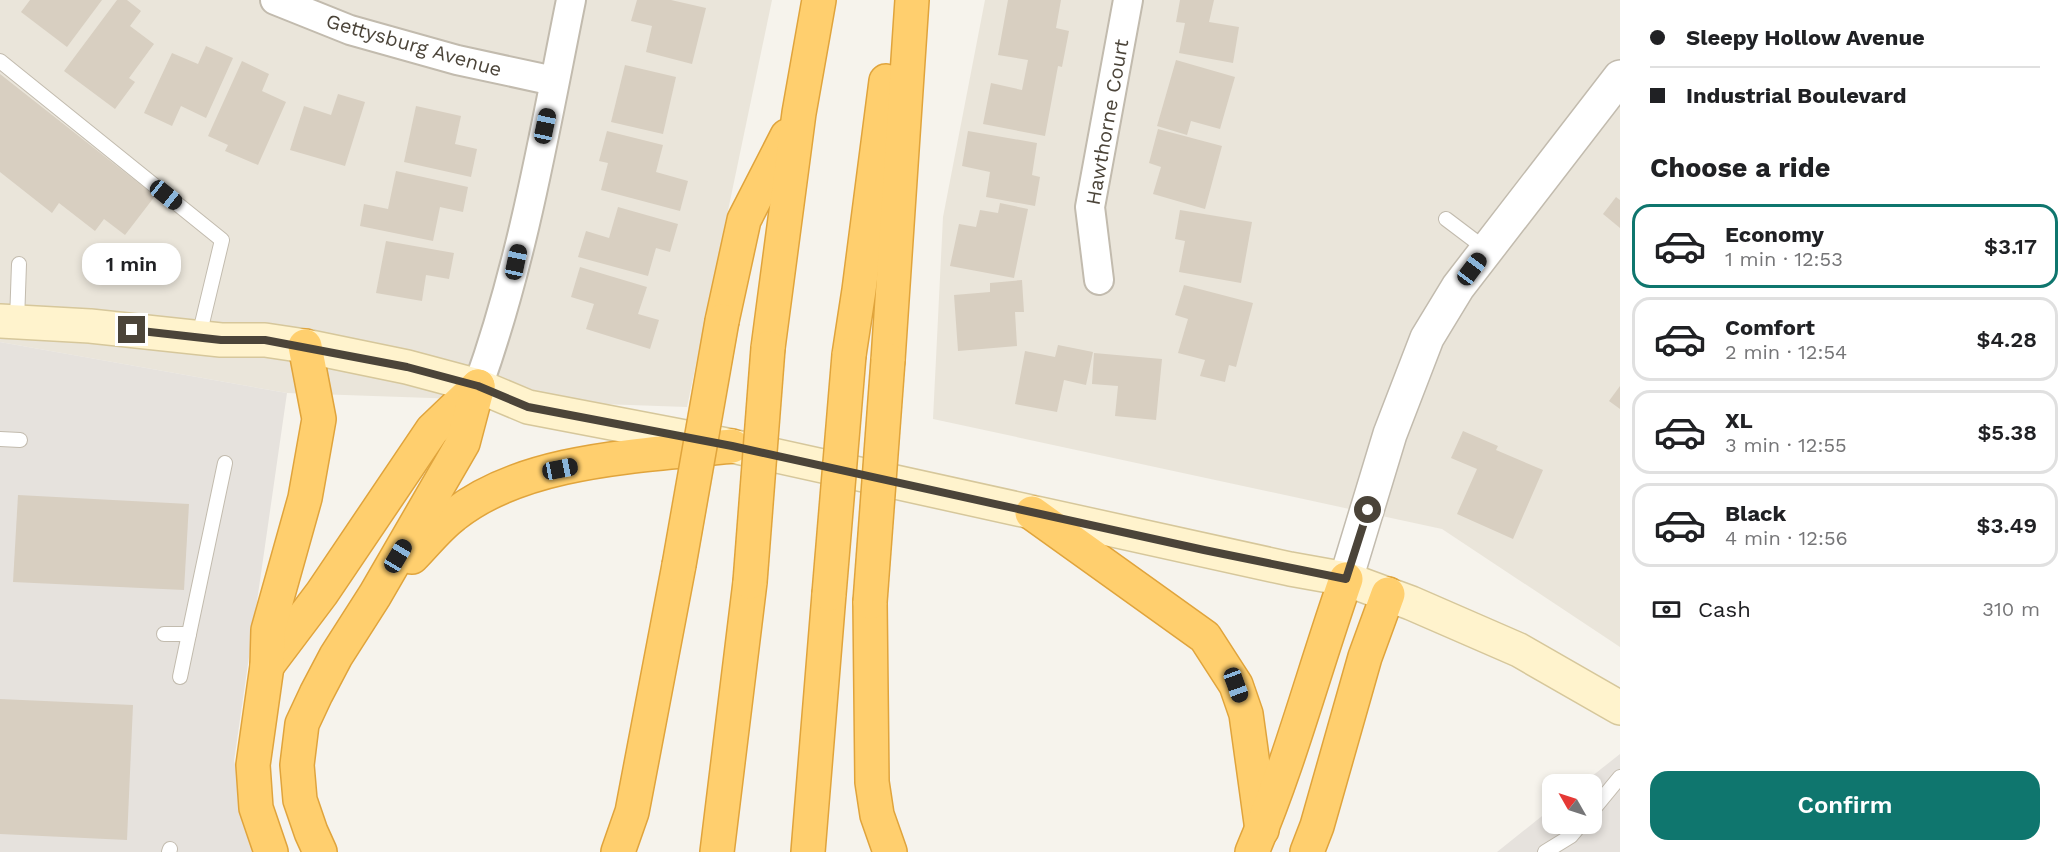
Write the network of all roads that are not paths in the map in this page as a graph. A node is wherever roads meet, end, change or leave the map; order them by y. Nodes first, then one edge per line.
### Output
1 (275, 0) edge
2 (571, 0) edge
3 (819, 0) edge
4 (903, 0) edge
5 (912, 0) edge
6 (1128, 0) edge
7 (0, 61) edge
8 (1620, 77) edge
9 (554, 81) junction
10 (799, 113) junction
11 (1446, 219) dead end
12 (1487, 250) junction
13 (19, 264) dead end
14 (1099, 280) dead end
15 (9, 321) edge
16 (199, 336) junction
17 (305, 346) junction
18 (478, 386) junction
19 (0, 439) edge
20 (20, 440) dead end
21 (732, 446) junction
22 (225, 463) dead end
23 (1032, 513) junction
24 (1346, 579) junction
25 (1388, 594) junction
26 (375, 595) junction
27 (164, 634) dead end
28 (189, 634) junction
29 (267, 666) junction
30 (180, 677) dead end
31 (1620, 708) edge
32 (1620, 777) edge
33 (1602, 799) edge
34 (1573, 834) edge
35 (1257, 841) edge
36 (271, 852) edge
37 (320, 852) edge
38 (618, 852) edge
39 (717, 852) edge
40 (808, 852) edge
41 (890, 852) edge
42 (1307, 852) edge
43 (1545, 852) edge

1 - 9 street, Gettysburg Avenue
2 - 9 street
3 - 10 highway
4 - 40 highway, bridge
5 - 41 highway, bridge
6 - 14 street, Hawthorne Court
7 - 16 lane
8 - 12 street
9 - 18 street
10 - 38 highway, bridge
10 - 39 highway, bridge
11 - 12 lane
12 - 24 street
13 - 15 lane
15 - 16 main road
16 - 17 main road
17 - 18 main road
17 - 29 highway
18 - 21 main road
18 - 26 highway
18 - 29 highway
19 - 20 lane
21 - 23 main road
21 - 26 highway
22 - 28 lane
23 - 24 main road
23 - 35 highway
24 - 25 main road
24 - 35 highway
25 - 31 main road
25 - 42 highway
26 - 37 highway
27 - 28 lane
28 - 30 lane
29 - 36 highway
32 - 33 lane
34 - 43 lane

